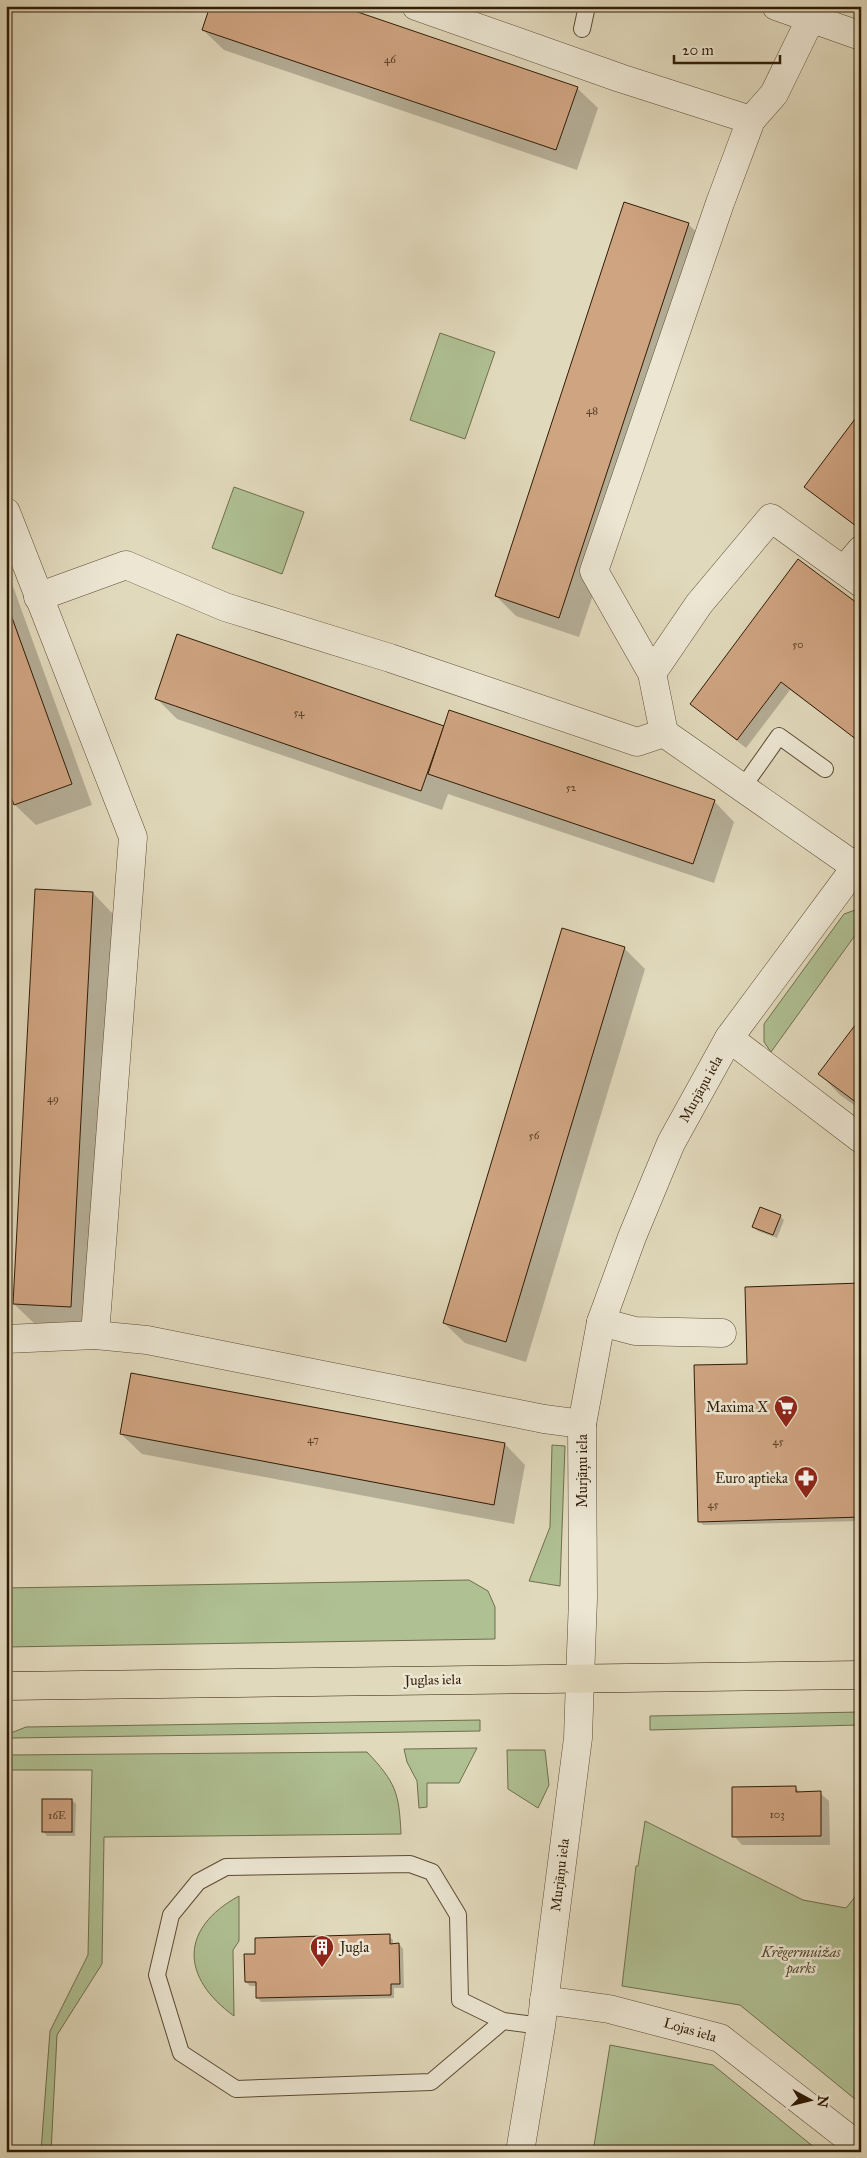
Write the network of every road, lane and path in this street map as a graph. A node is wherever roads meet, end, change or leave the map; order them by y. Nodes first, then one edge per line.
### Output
1 (416, 6) edge
2 (587, 6) edge
3 (776, 6) edge
4 (811, 18) junction
5 (582, 29) dead end
6 (861, 36) edge
7 (751, 120) junction
8 (6, 512) edge
9 (855, 568) edge
10 (38, 597) junction
11 (652, 673) junction
12 (664, 732) junction
13 (825, 769) dead end
14 (743, 787) junction
15 (856, 874) edge
16 (730, 1038) junction
17 (861, 1139) edge
18 (602, 1322) junction
19 (722, 1332) dead end
20 (95, 1335) junction
21 (6, 1339) edge
22 (582, 1424) junction
23 (861, 1675) edge
24 (580, 1679) junction
25 (6, 1686) edge
26 (542, 2013) junction
27 (503, 2021) junction
28 (861, 2148) edge
29 (520, 2152) edge

1 - 7 street
2 - 5 lane
3 - 4 street
4 - 6 street
4 - 7 street
7 - 11 street
8 - 10 street
9 - 11 street
10 - 12 street
10 - 20 street
11 - 12 street
12 - 14 street
13 - 14 lane
14 - 15 street
15 - 16 street, Murjāņu iela
16 - 17 street
16 - 18 street, Murjāņu iela
18 - 19 street
18 - 22 street, Murjāņu iela
20 - 21 street
20 - 22 street
22 - 24 street, Murjāņu iela
23 - 24 main road, Juglas iela
24 - 25 main road, Juglas iela
24 - 26 street, Murjāņu iela
26 - 27 lane
26 - 28 street, Lojas iela
26 - 29 street, Murjāņu iela
27 - 27 lane

